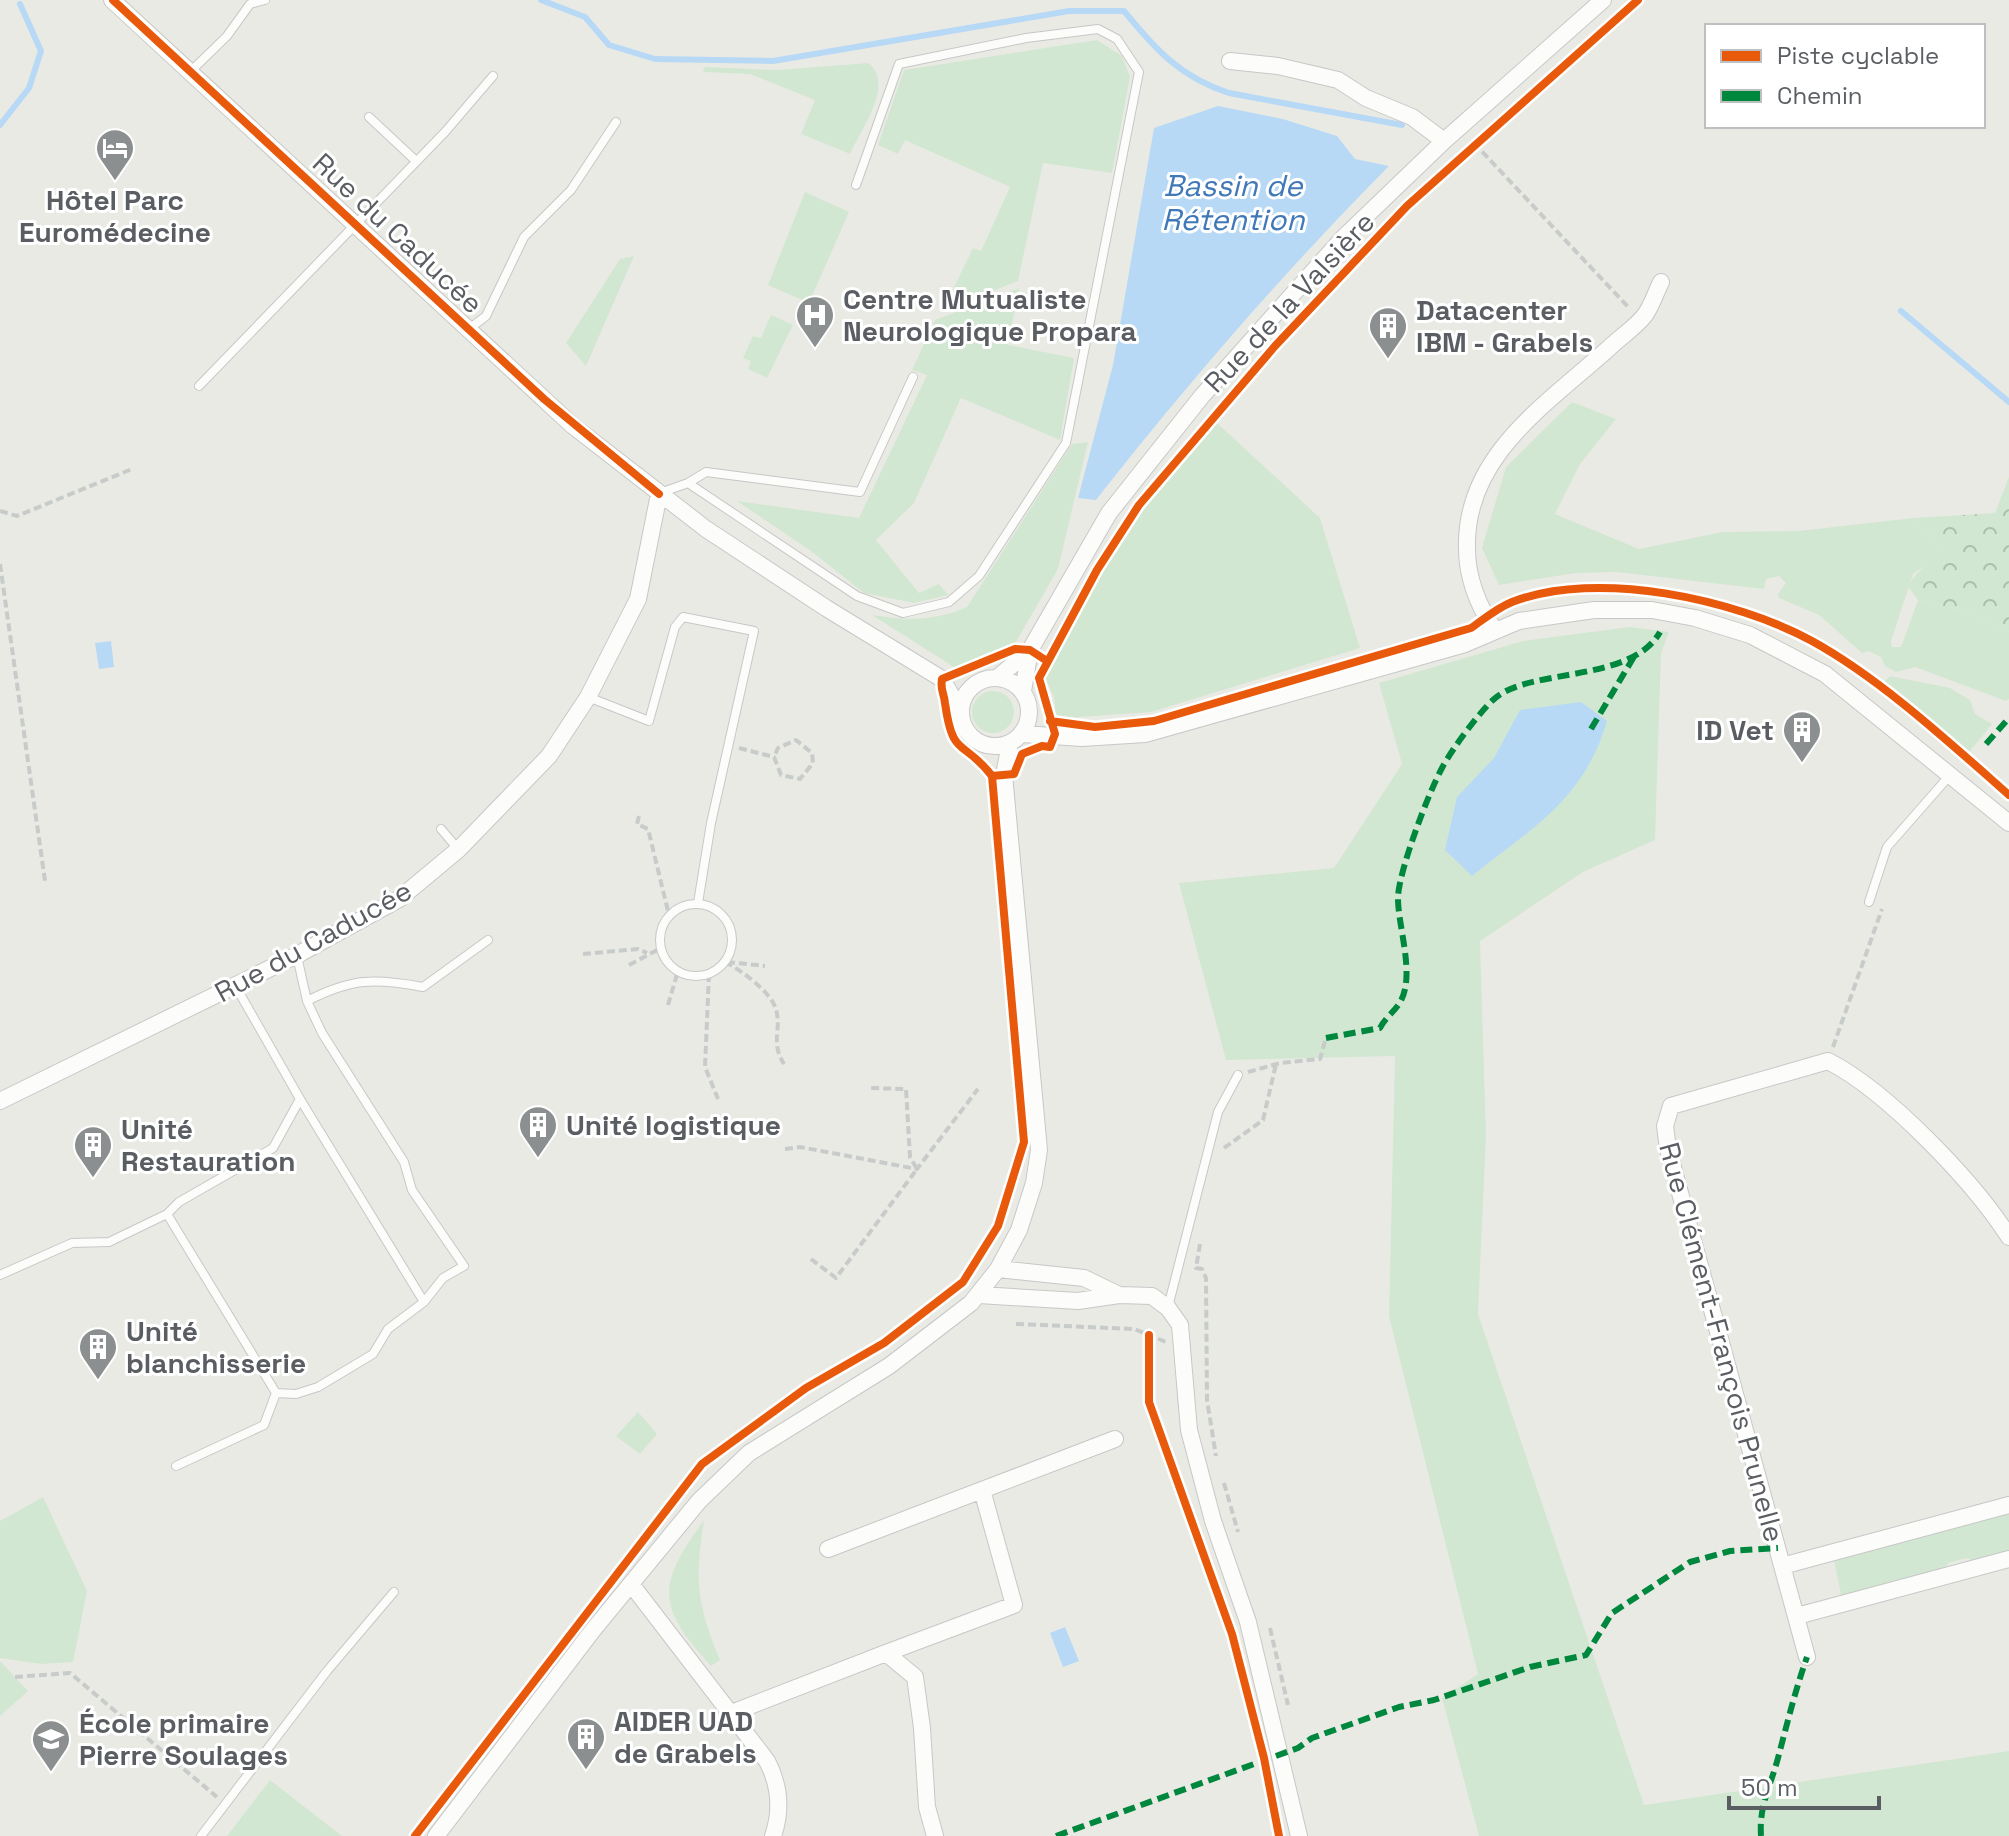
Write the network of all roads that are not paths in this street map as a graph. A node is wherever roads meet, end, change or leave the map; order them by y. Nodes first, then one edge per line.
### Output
1 (112, 0) edge
2 (265, 0) edge
3 (1603, 0) edge
4 (1230, 61) dead end
5 (191, 71) junction
6 (493, 76) dead end
7 (369, 117) dead end
8 (616, 122) dead end
9 (1444, 141) junction
10 (415, 160) junction
11 (856, 185) dead end
12 (354, 222) junction
13 (1661, 282) dead end
14 (469, 329) junction
15 (913, 377) dead end
16 (199, 386) dead end
17 (688, 483) junction
18 (659, 494) junction
19 (1494, 629) junction
20 (1030, 650) junction
21 (997, 678) junction
22 (942, 679) junction
23 (980, 682) junction
24 (1025, 696) junction
25 (588, 697) junction
26 (961, 712) junction
27 (1055, 734) junction
28 (1016, 739) junction
29 (981, 744) junction
30 (1951, 774) junction
31 (1004, 775) junction
32 (2009, 823) edge
33 (441, 829) dead end
34 (459, 849) junction
35 (1869, 902) dead end
36 (698, 903) junction
37 (488, 940) dead end
38 (297, 955) junction
39 (236, 987) junction
40 (307, 1001) junction
41 (1238, 1075) road end
42 (300, 1099) junction
43 (0, 1101) edge
44 (167, 1214) junction
45 (2009, 1237) edge
46 (998, 1269) junction
47 (0, 1275) edge
48 (979, 1295) junction
49 (1119, 1295) junction
50 (424, 1302) junction
51 (1168, 1308) junction
52 (276, 1393) junction
53 (1115, 1439) dead end
54 (176, 1466) dead end
55 (982, 1490) junction
56 (2009, 1505) edge
57 (828, 1549) dead end
58 (2009, 1559) edge
59 (1782, 1566) junction
60 (631, 1584) junction
61 (394, 1592) dead end
62 (1797, 1616) junction
63 (886, 1653) junction
64 (1807, 1657) dead end
65 (729, 1714) junction
66 (201, 1836) edge
67 (436, 1836) edge
68 (773, 1836) edge
69 (935, 1836) edge
70 (1299, 1836) edge

1 - 5 street, Rue du Caducée
2 - 5 lane
3 - 9 street, Rue de la Valsière
4 - 9 street
5 - 12 street, Rue du Caducée
6 - 10 lane
7 - 10 lane
8 - 14 lane
9 - 20 street, Rue de la Valsière
10 - 12 lane
11 - 17 lane
12 - 14 street, Rue du Caducée
12 - 16 lane
13 - 19 street
14 - 18 street, Rue du Caducée
15 - 17 lane
17 - 18 lane
18 - 22 street, Rue du Caducée
18 - 25 street, Rue du Caducée
19 - 27 street
19 - 30 street
20 - 21 street, Rue de la Valsière
20 - 24 street, Rue de la Valsière
21 - 23 street
21 - 24 street
22 - 23 street, Rue du Caducée
22 - 26 street, Rue du Caducée
23 - 26 street
24 - 27 street
24 - 28 street
25 - 34 street, Rue du Caducée
25 - 36 lane
26 - 29 street
27 - 28 street
28 - 29 street
28 - 31 street
29 - 31 street
30 - 32 street
30 - 35 lane
31 - 46 street
33 - 34 lane
34 - 38 street, Rue du Caducée
36 - 36 lane
37 - 40 lane
38 - 39 street, Rue du Caducée
38 - 40 lane
39 - 42 lane
39 - 43 street, Rue du Caducée
40 - 50 lane
41 - 51 lane
42 - 44 lane
42 - 50 lane
44 - 47 lane
44 - 52 lane
45 - 59 street, Rue Clément-François Prunelle
46 - 48 street
46 - 49 street
48 - 49 street
48 - 60 street
49 - 51 street
50 - 52 lane
51 - 70 street
52 - 54 lane
53 - 55 street
55 - 57 street
55 - 63 street
56 - 59 street
58 - 62 street
59 - 62 street, Rue Clément-François Prunelle
60 - 65 street
60 - 67 street
61 - 66 lane
62 - 64 street, Rue Clément-François Prunelle
63 - 65 street
63 - 69 street
65 - 68 street

